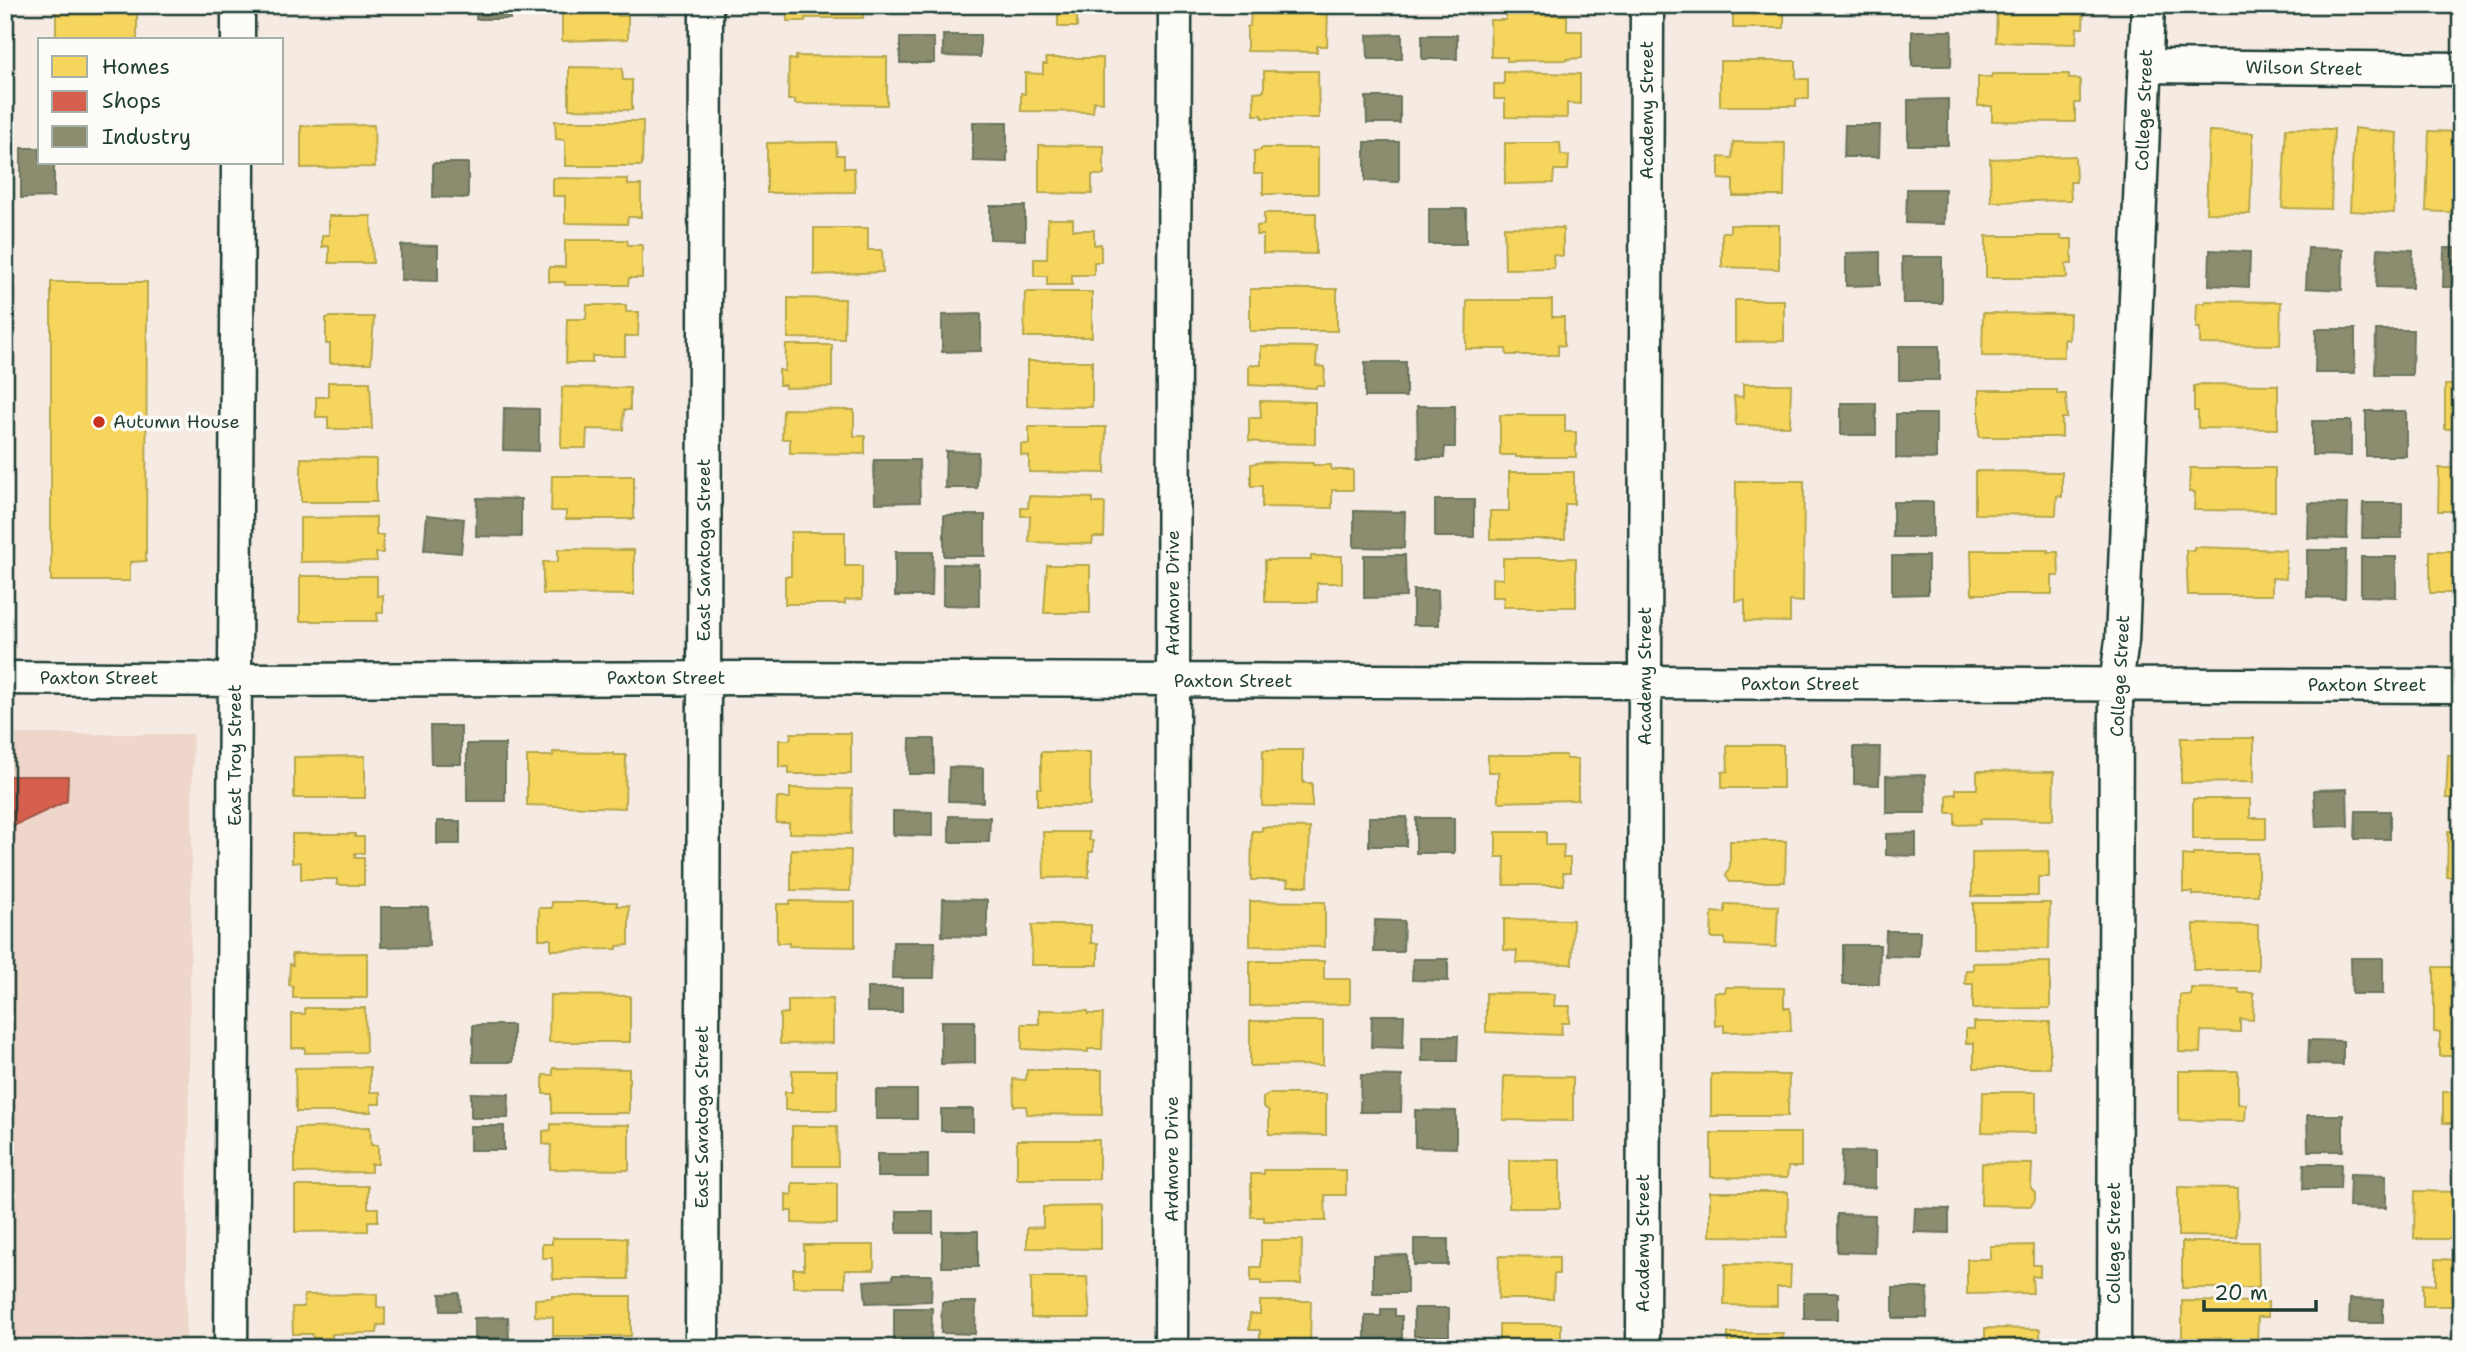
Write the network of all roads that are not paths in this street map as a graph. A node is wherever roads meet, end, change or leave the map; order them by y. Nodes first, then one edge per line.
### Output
1 (238, 5) edge
2 (706, 5) edge
3 (1175, 5) edge
4 (1647, 5) edge
5 (2148, 5) edge
6 (238, 38) edge
7 (2146, 66) junction
8 (2461, 69) edge
9 (238, 164) edge
10 (5, 678) edge
11 (704, 678) junction
12 (236, 680) junction
13 (1173, 681) junction
14 (1645, 683) junction
15 (2116, 684) junction
16 (2461, 686) edge
17 (231, 1348) edge
18 (702, 1348) edge
19 (1171, 1348) edge
20 (1643, 1348) edge
21 (2114, 1348) edge

1 - 6 street
2 - 11 street, East Saratoga Street
3 - 13 street, Ardmore Drive
4 - 14 street, Academy Street
5 - 7 street, College Street
7 - 8 street, Wilson Street
7 - 15 street, College Street
9 - 12 street, East Troy Street
10 - 12 street, Paxton Street
11 - 12 street, Paxton Street
11 - 13 street, Paxton Street
11 - 18 street, East Saratoga Street
12 - 17 street, East Troy Street
13 - 14 street, Paxton Street
13 - 19 street, Ardmore Drive
14 - 15 street, Paxton Street
14 - 20 street, Academy Street
15 - 16 street, Paxton Street
15 - 21 street, College Street

